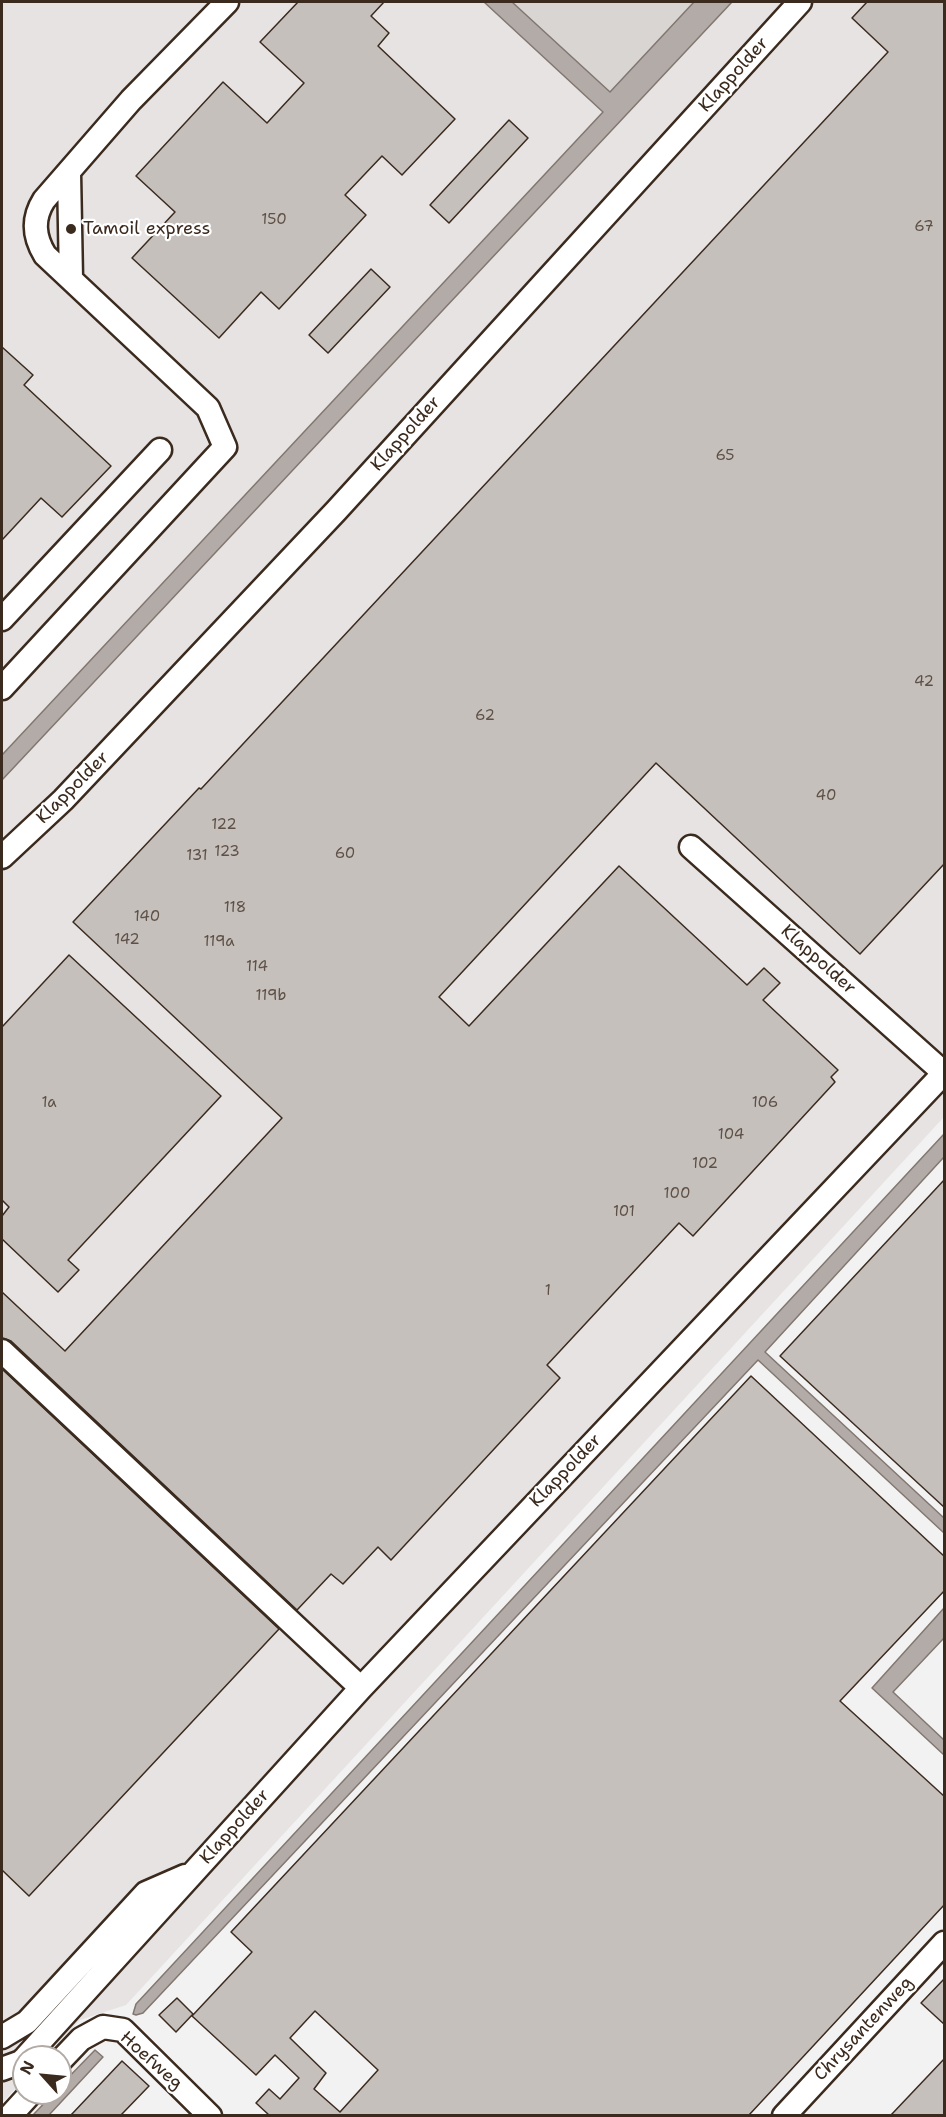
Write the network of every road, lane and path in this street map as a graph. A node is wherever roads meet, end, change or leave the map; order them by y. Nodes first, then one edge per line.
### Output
1 (228, 2) edge
2 (800, 2) edge
3 (69, 173) junction
4 (71, 279) junction
5 (160, 450) dead end
6 (2, 619) edge
7 (2, 688) edge
8 (691, 847) dead end
9 (2, 857) edge
10 (944, 1073) edge
11 (2, 1351) edge
12 (361, 1688) junction
13 (192, 1873) junction
14 (945, 1943) edge
15 (2, 2037) edge
16 (37, 2045) edge
17 (72, 2048) edge
18 (210, 2115) edge
19 (784, 2115) edge

1 - 3 street
2 - 9 street, Klappolder
3 - 4 street
3 - 4 street
4 - 7 street
5 - 6 street
8 - 10 street, Klappolder
10 - 12 street, Klappolder
11 - 12 street
12 - 13 street, Klappolder
13 - 15 street, Klappolder
13 - 16 street, Klappolder
14 - 19 street, Chrysantenweg
17 - 18 street, Hoefweg

